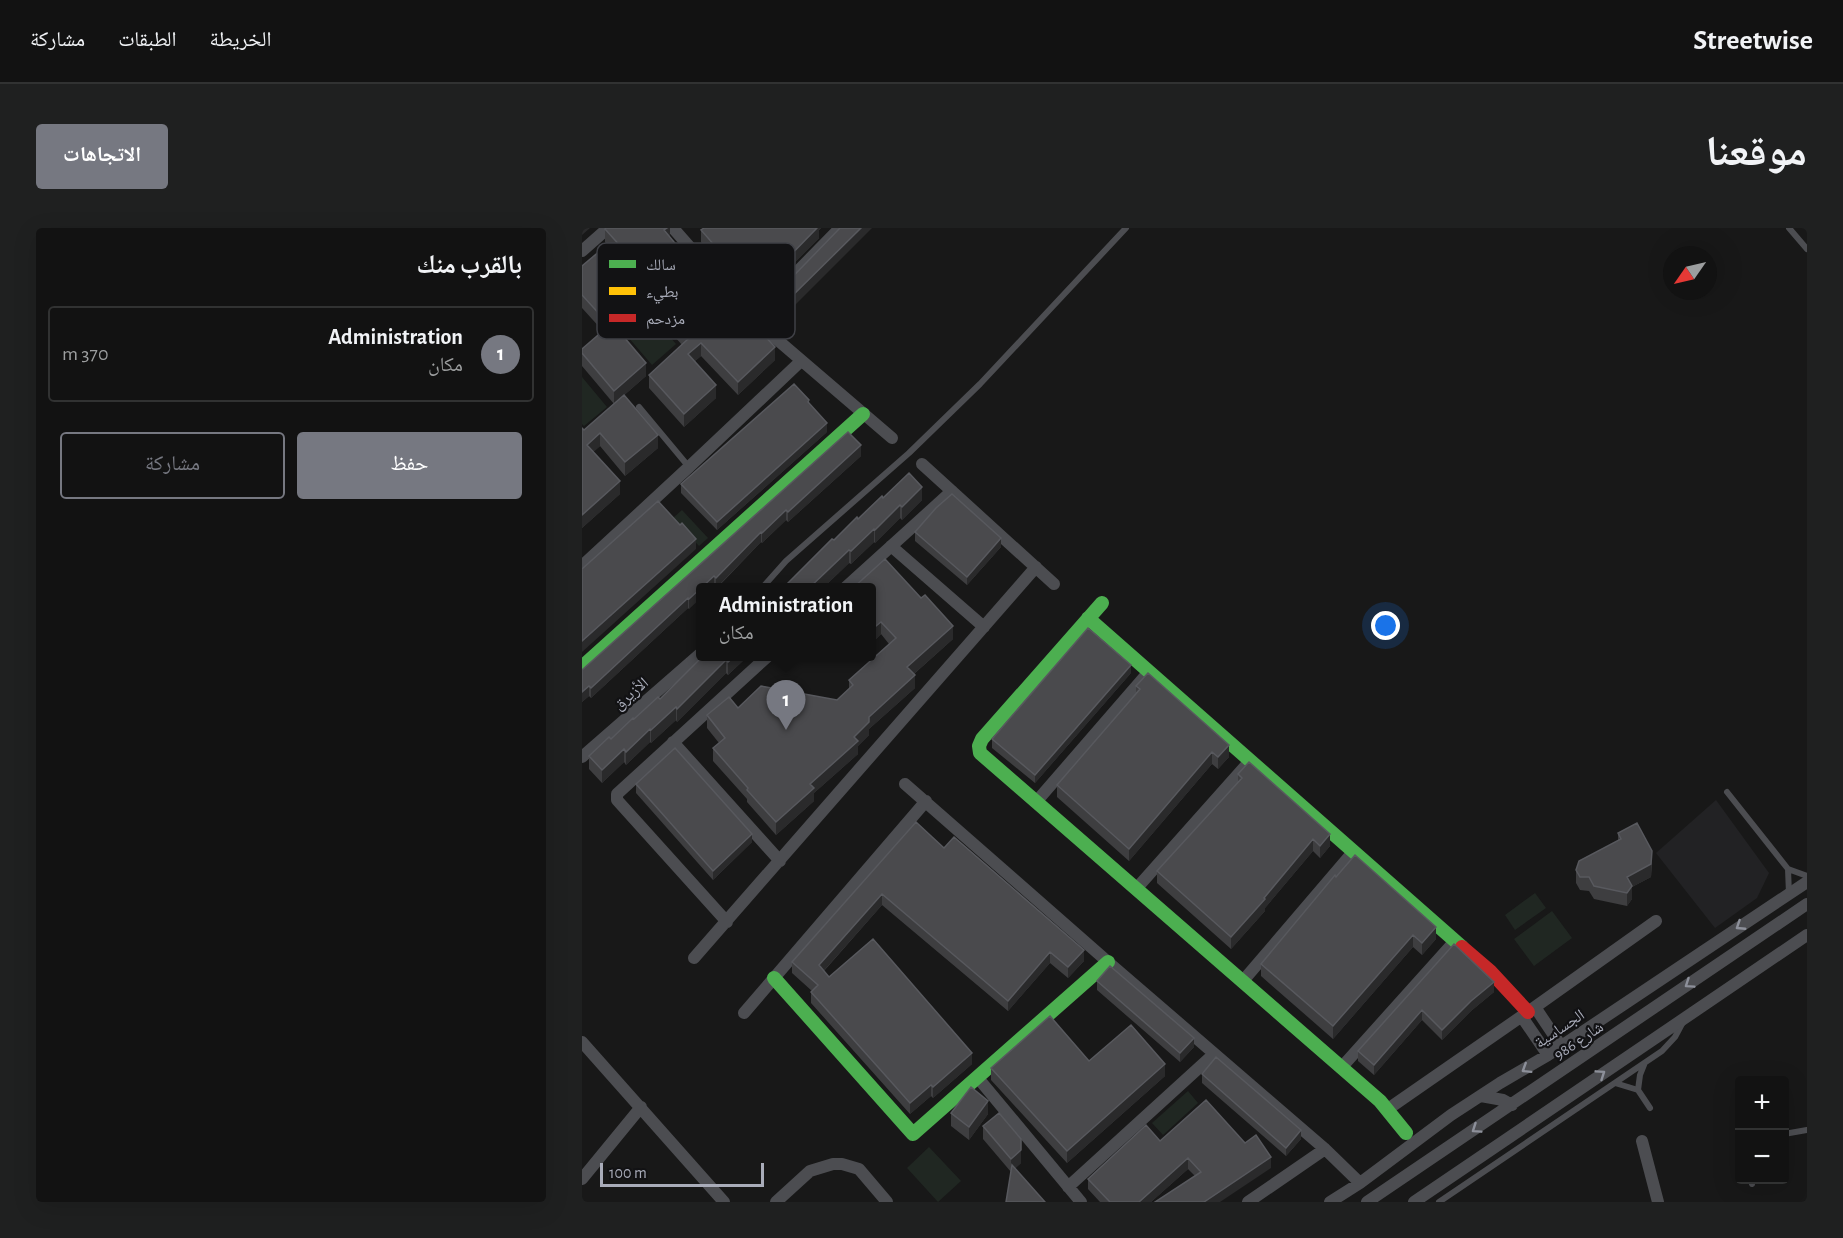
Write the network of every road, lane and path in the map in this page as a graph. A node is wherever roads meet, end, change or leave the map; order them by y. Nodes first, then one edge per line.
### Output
1 (608, 228) edge
2 (673, 228) edge
3 (840, 228) edge
4 (1126, 228) edge
5 (1789, 228) edge
6 (686, 243) edge
7 (1807, 249) edge
8 (582, 251) edge
9 (795, 274) edge
10 (776, 339) edge
11 (801, 361) junction
12 (639, 407) dead end
13 (863, 414) junction
14 (892, 438) dead end
15 (922, 464) dead end
16 (689, 467) junction
17 (952, 491) junction
18 (891, 546) junction
19 (584, 561) edge
20 (1036, 567) junction
21 (766, 583) edge
22 (850, 583) edge
23 (1054, 584) dead end
24 (1102, 603) dead end
25 (1088, 618) junction
26 (984, 627) junction
27 (696, 657) edge
28 (763, 661) edge
29 (582, 667) edge
30 (1148, 672) junction
31 (674, 742) junction
32 (582, 757) edge
33 (1250, 760) junction
34 (905, 784) dead end
35 (1726, 792) dead end
36 (926, 801) junction
37 (1036, 802) junction
38 (1354, 851) junction
39 (780, 861) junction
40 (1788, 869) junction
41 (1807, 876) edge
42 (1807, 882) edge
43 (1136, 889) junction
44 (1790, 894) junction
45 (1807, 904) edge
46 (1656, 921) dead end
47 (727, 922) junction
48 (1807, 935) edge
49 (1455, 941) junction
50 (694, 958) dead end
51 (1108, 962) junction
52 (774, 978) junction
53 (1242, 982) junction
54 (1529, 1012) junction
55 (744, 1013) dead end
56 (1687, 1015) junction
57 (582, 1042) edge
58 (1561, 1046) junction
59 (1215, 1054) junction
60 (1548, 1055) junction
61 (1645, 1062) junction
62 (1341, 1068) junction
63 (978, 1078) junction
64 (1614, 1083) junction
65 (1638, 1090) junction
66 (1481, 1096) junction
67 (1512, 1105) junction
68 (641, 1107) junction
69 (1388, 1108) junction
70 (1650, 1108) dead end
71 (1807, 1130) edge
72 (1406, 1133) dead end
73 (1789, 1133) edge
74 (1642, 1141) dead end
75 (1325, 1149) junction
76 (582, 1179) edge
77 (1360, 1183) junction
78 (1068, 1187) junction
79 (724, 1202) edge
80 (776, 1202) edge
81 (887, 1202) edge
82 (1081, 1202) edge
83 (1248, 1202) edge
84 (1330, 1202) edge
85 (1367, 1202) edge
86 (1414, 1202) edge
87 (1439, 1202) edge
88 (1658, 1202) edge

1 - 8 street
2 - 6 street
3 - 9 street
4 - 21 lane
5 - 7 lane
10 - 11 street
11 - 13 street
11 - 16 street
12 - 16 lane
13 - 14 street
13 - 29 street
15 - 17 street
16 - 19 street
17 - 18 street
17 - 20 street
18 - 22 street
18 - 26 street
20 - 23 street
20 - 26 street
24 - 25 street
25 - 30 street
25 - 37 street
26 - 39 street
27 - 32 street, الأزيرق
28 - 31 street
30 - 33 street
30 - 37 street
31 - 39 street
31 - 47 street
33 - 38 street
33 - 43 street
34 - 36 street
35 - 40 lane
36 - 51 street
36 - 52 street
37 - 43 street
38 - 49 street
38 - 53 street
39 - 47 street
40 - 41 lane
40 - 44 lane
42 - 44 street, الجساسية
43 - 53 street
44 -> 58 street, الجساسية
45 -> 67 street, شارع 986
46 - 54 street
47 - 50 street
48 - 56 street
49 - 54 street
49 - 62 street
51 - 59 street
51 - 63 street
52 - 55 street
52 - 63 street
53 - 62 street
54 - 58 street
54 - 60 street
54 - 69 street
56 - 61 lane
86 -> 56 street
57 - 68 street
58 - 60 street, الجساسية
59 - 75 street
59 - 78 street
60 -> 66 street, الجساسية
61 - 64 lane
61 - 65 lane
62 - 69 street
63 - 78 street
64 - 65 lane
64 - 87 lane
65 - 70 lane
66 - 67 street
66 - 77 street, الجساسية
67 -> 85 street, شارع 986
68 - 76 street
68 - 79 street
69 - 72 street
71 - 73 lane
74 - 88 street
75 - 77 street
75 - 83 street
77 - 84 street, الجساسية
78 - 82 street
80 - 81 street

